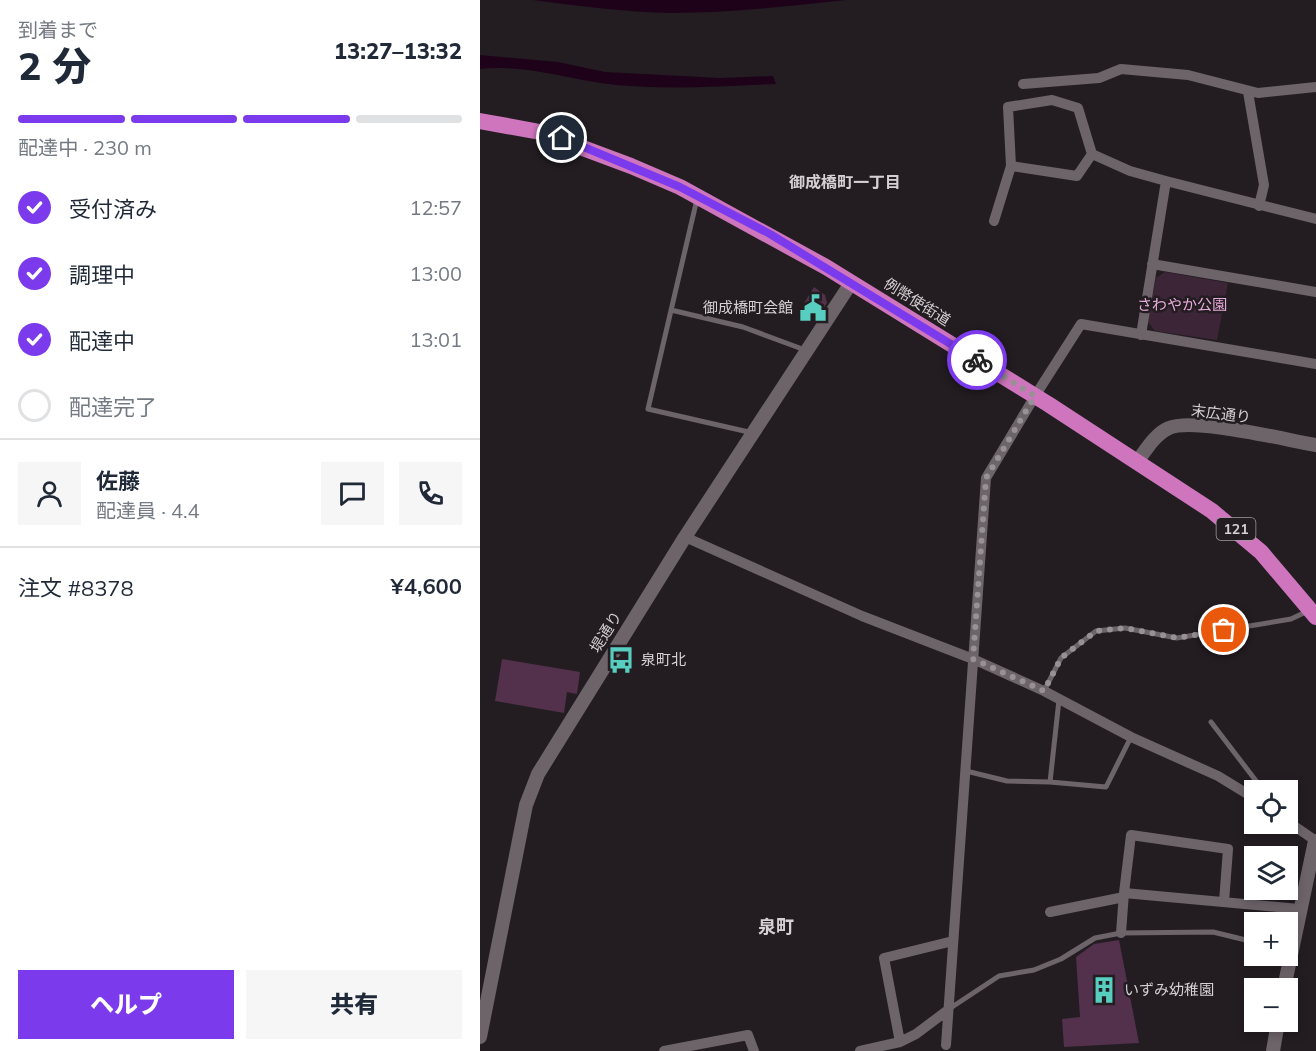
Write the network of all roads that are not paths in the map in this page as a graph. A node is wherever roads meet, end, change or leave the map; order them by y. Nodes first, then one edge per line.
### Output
1 (1023, 84) dead end
2 (1316, 87) edge
3 (1248, 92) junction
4 (480, 121) edge
5 (1092, 154) junction
6 (1011, 166) junction
7 (1166, 181) junction
8 (698, 197) junction
9 (1259, 206) junction
10 (1316, 219) edge
11 (994, 221) dead end
12 (1152, 264) junction
13 (851, 283) junction
14 (1316, 292) edge
15 (671, 310) junction
16 (1141, 335) junction
17 (808, 351) junction
18 (1316, 364) edge
19 (1035, 396) junction
20 (754, 433) junction
21 (1316, 445) edge
22 (1137, 462) junction
23 (685, 537) junction
24 (1313, 613) edge
25 (973, 659) junction
26 (1044, 691) junction
27 (1059, 700) junction
28 (1211, 722) dead end
29 (1131, 737) junction
30 (966, 771) junction
31 (1255, 780) edge
32 (1050, 782) junction
33 (1244, 792) edge
34 (1298, 829) edge
35 (1316, 841) edge
36 (1124, 895) junction
37 (1224, 902) junction
38 (1299, 909) junction
39 (1050, 912) dead end
40 (1298, 913) edge
41 (1121, 933) junction
42 (1244, 940) edge
43 (953, 941) junction
44 (948, 1010) junction
45 (1276, 1032) edge
46 (480, 1037) edge
47 (900, 1042) junction
48 (946, 1045) dead end
49 (696, 1048) edge
50 (664, 1051) edge
51 (754, 1051) edge
52 (860, 1051) edge
53 (1272, 1051) edge

1 - 3 street
2 - 3 street
3 - 9 street
4 - 8 highway, 例幣使街道 / 121
5 - 6 street
5 - 6 street
5 - 7 street
6 - 11 street
7 - 9 street
7 - 12 street
8 - 13 highway, 例幣使街道 / 121
8 - 15 lane
9 - 10 street
12 - 14 street
12 - 16 street
13 - 17 street, 堤通り
13 - 19 highway, 例幣使街道 / 121
15 - 17 lane
15 - 20 lane
16 - 18 street
16 - 19 street
17 - 20 street, 堤通り
19 - 22 highway, 例幣使街道 / 121
19 - 25 street
20 - 23 street, 堤通り
21 - 22 street, 末広通り
22 - 24 highway, 例幣使街道 / 121
23 - 25 street
23 - 46 street, 堤通り
24 - 26 lane
25 - 26 street
25 - 30 street
26 - 27 street
27 - 29 street
27 - 32 lane
28 - 31 lane
29 - 32 lane
29 - 33 street
30 - 32 lane
30 - 43 street
34 - 35 street
35 - 38 street
36 - 37 street
36 - 37 street
36 - 39 street
36 - 41 street
37 - 38 street
38 - 40 street
41 - 42 lane
41 - 44 lane
43 - 44 street
43 - 47 street
44 - 47 street
44 - 48 street
45 - 53 street
47 - 52 street
49 - 50 street
49 - 51 street

